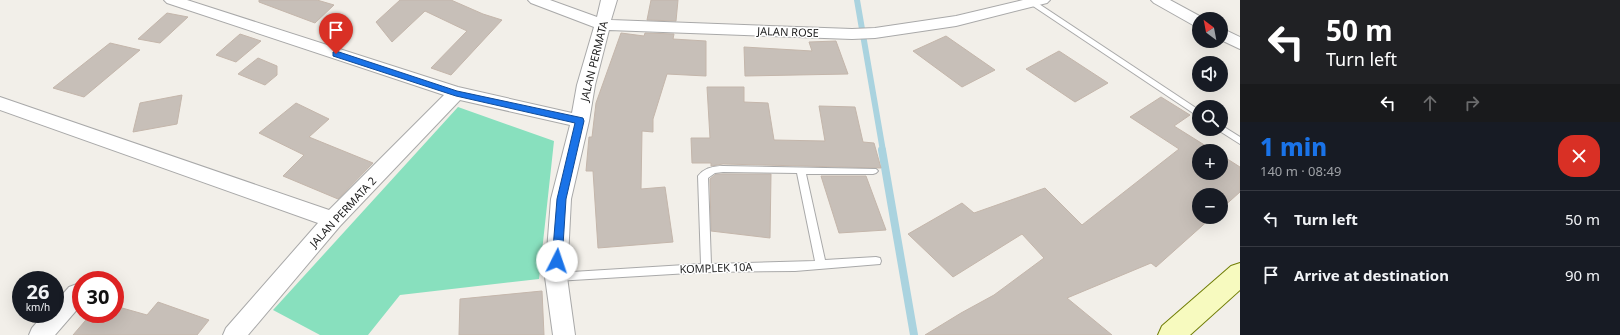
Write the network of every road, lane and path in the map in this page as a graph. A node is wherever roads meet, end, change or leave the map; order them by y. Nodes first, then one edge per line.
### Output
1 (172, 0) edge
2 (536, 0) edge
3 (609, 0) edge
4 (1159, 0) edge
5 (1034, 1) edge
6 (1192, 18) edge
7 (602, 25) junction
8 (1228, 37) edge
9 (1240, 44) edge
10 (456, 93) junction
11 (0, 103) edge
12 (1192, 109) edge
13 (580, 121) junction
14 (1228, 133) edge
15 (1240, 141) edge
16 (802, 170) junction
17 (873, 171) dead end
18 (333, 220) junction
19 (876, 261) dead end
20 (822, 265) junction
21 (706, 268) junction
22 (1240, 274) edge
23 (556, 277) junction
24 (72, 300) edge
25 (40, 335) edge
26 (234, 335) edge
27 (564, 335) edge
28 (1171, 335) edge

1 - 10 street
2 - 7 street, JALAN ROSE
3 - 7 street, JALAN PERMATA
4 - 6 street
5 - 7 street, JALAN ROSE
5 - 12 lane
7 - 13 street, JALAN PERMATA
8 - 9 street
10 - 13 street
10 - 18 street, JALAN PERMATA 2
11 - 18 street
13 - 23 street, JALAN PERMATA
14 - 15 lane
16 - 17 lane
16 - 20 lane
16 - 21 lane
18 - 26 street, JALAN PERMATA 2
19 - 20 lane, KOMPLEK 10A
20 - 21 lane, KOMPLEK 10A
21 - 23 lane, KOMPLEK 10A
22 - 28 main road
23 - 27 street, JALAN PERMATA
24 - 25 street

